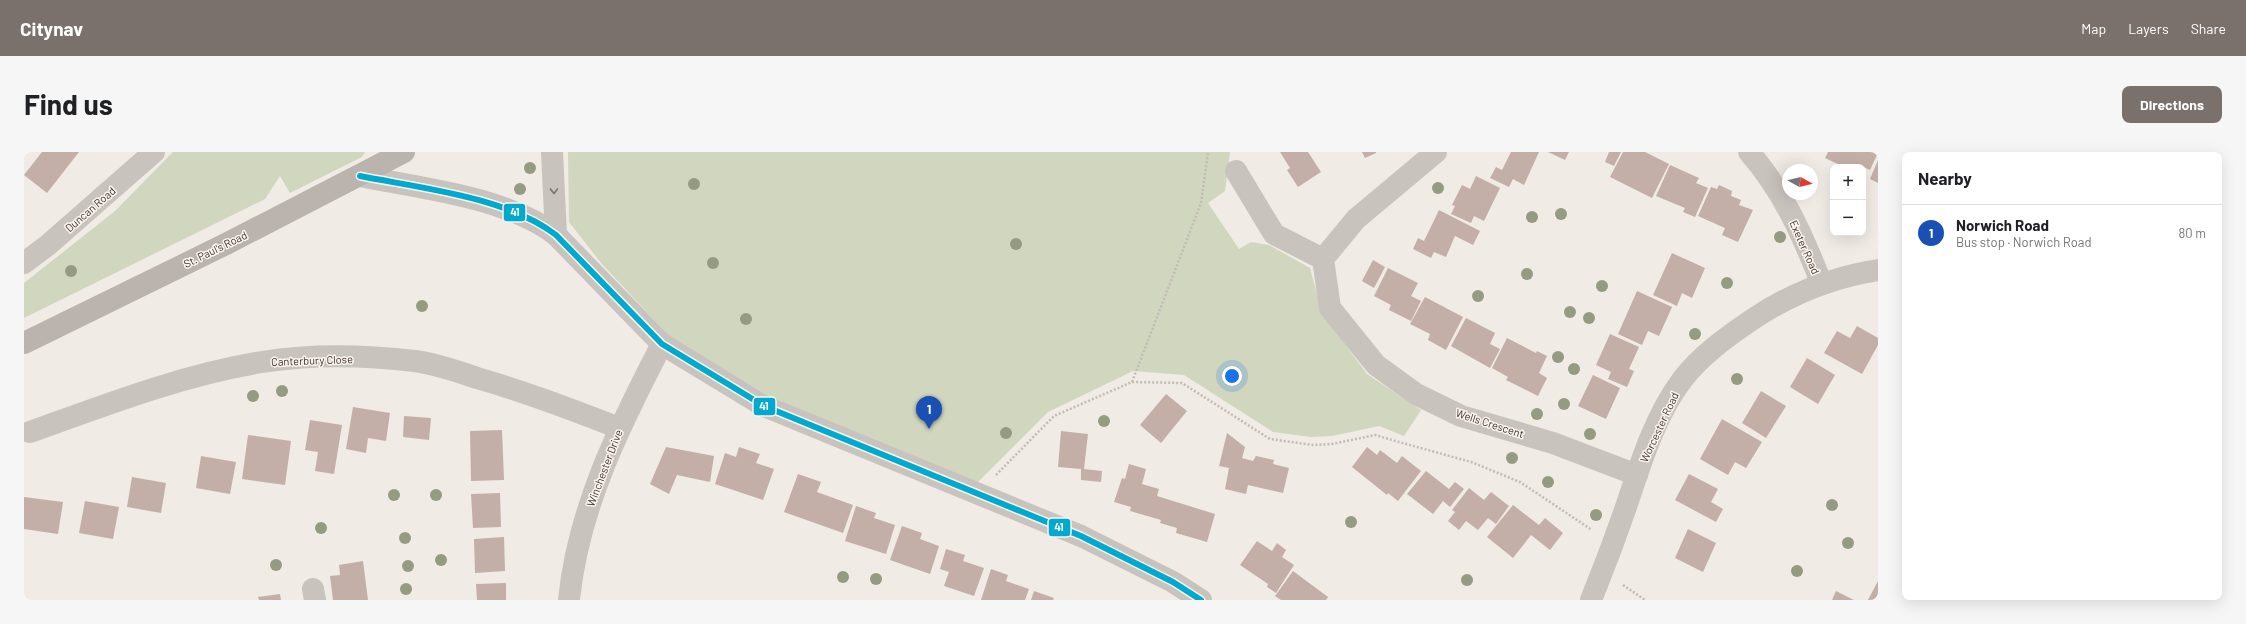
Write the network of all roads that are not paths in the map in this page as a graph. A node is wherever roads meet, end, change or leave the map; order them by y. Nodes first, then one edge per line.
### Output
1 (154, 152) edge
2 (404, 152) edge
3 (552, 152) edge
4 (1436, 152) edge
5 (1749, 152) edge
6 (1236, 171) dead end
7 (360, 176) junction
8 (556, 235) junction
9 (1323, 259) junction
10 (24, 263) edge
11 (1878, 270) edge
12 (1821, 282) junction
13 (24, 343) edge
14 (662, 344) junction
15 (619, 428) junction
16 (30, 432) dead end
17 (1637, 475) junction
18 (569, 600) edge
19 (1201, 600) edge
20 (1591, 600) edge

1 - 10 street, Duncan Road
2 - 7 main road, St. Paul's Road
3 -> 8 street
4 - 9 street
5 - 12 street, Exeter Road
6 - 9 street
7 - 8 street
7 - 13 main road, St. Paul's Road
8 - 14 street
9 - 17 street, Wells Crescent
11 - 12 street, Worcester Road
12 - 17 street, Worcester Road
14 - 15 street, Winchester Drive
14 - 19 street
15 - 16 street, Canterbury Close
15 - 18 street, Winchester Drive
17 - 20 street, Worcester Road

